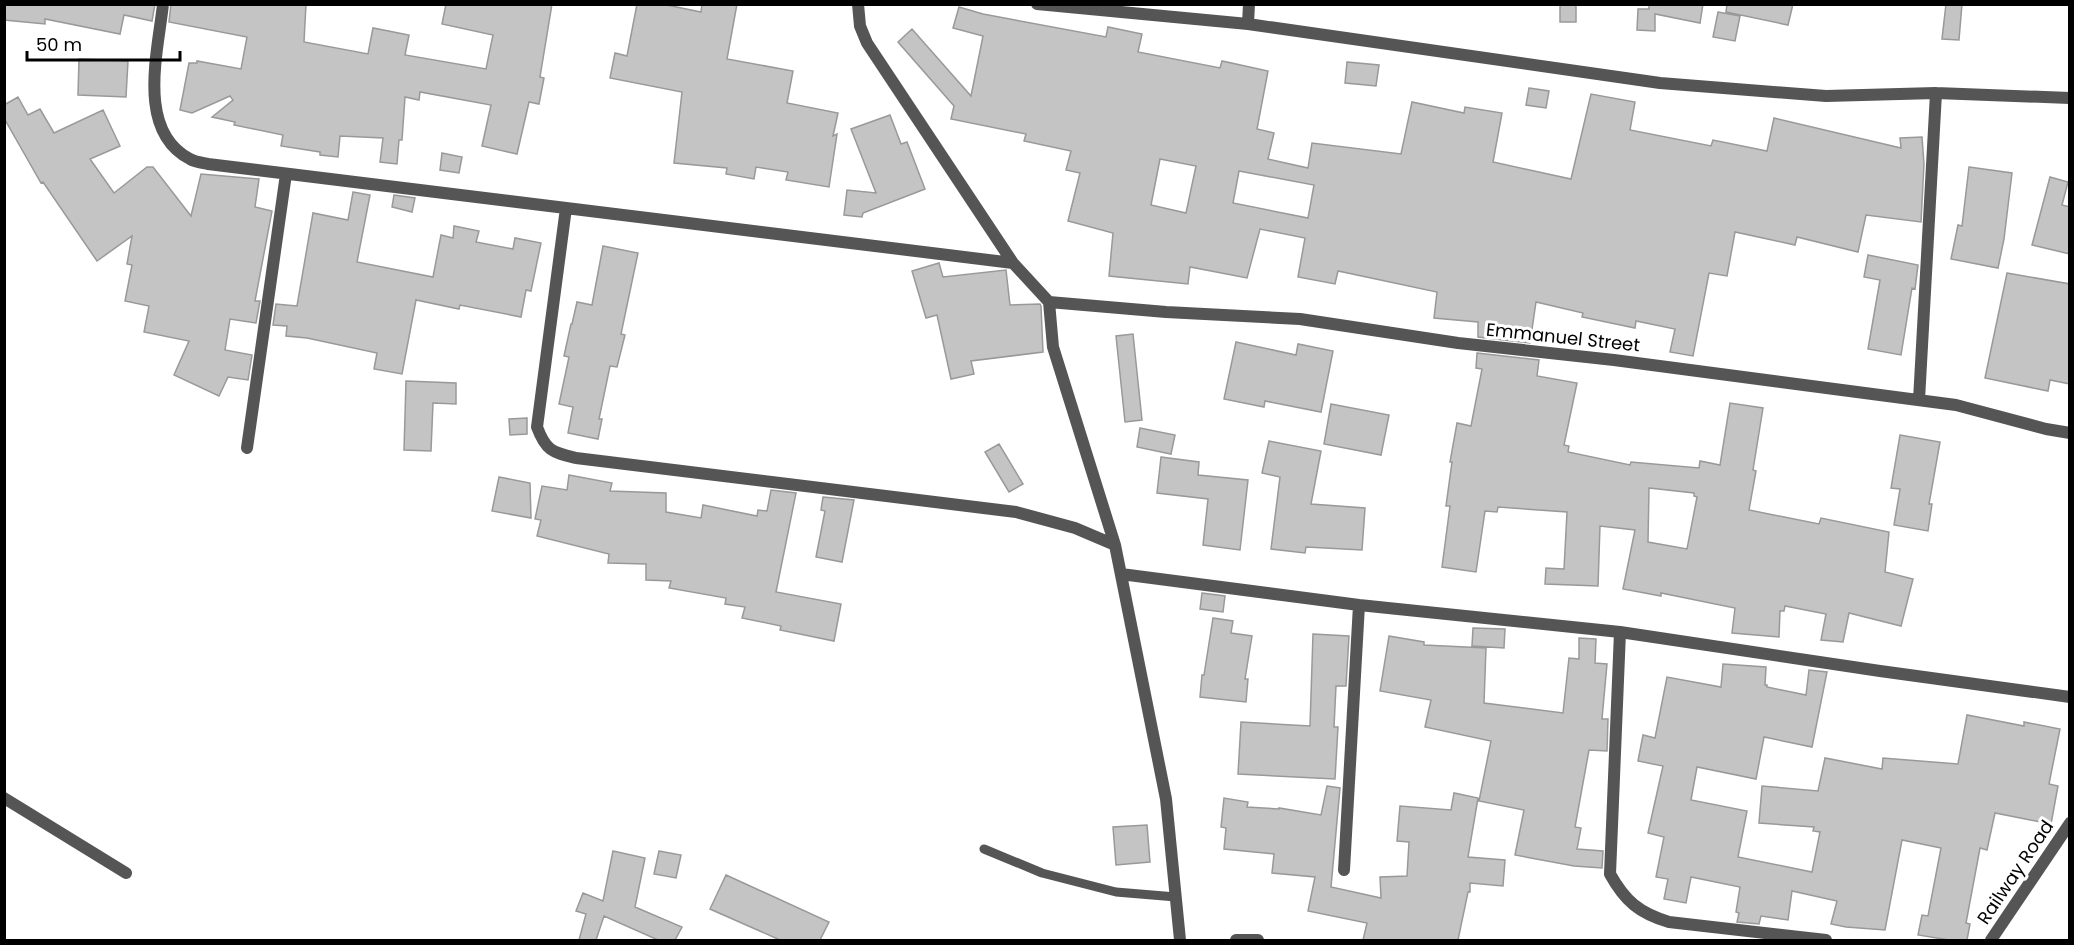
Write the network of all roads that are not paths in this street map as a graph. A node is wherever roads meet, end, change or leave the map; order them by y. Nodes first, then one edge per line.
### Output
1 (163, 4) edge
2 (858, 4) edge
3 (1037, 4) edge
4 (1249, 4) edge
5 (1248, 24) junction
6 (1936, 93) junction
7 (2070, 98) edge
8 (286, 174) junction
9 (566, 208) junction
10 (1014, 263) junction
11 (1049, 302) junction
12 (1919, 400) junction
13 (2070, 433) edge
14 (247, 448) dead end
15 (1115, 545) junction
16 (1121, 574) junction
17 (1359, 605) junction
18 (1620, 632) junction
19 (2070, 697) edge
20 (4, 798) edge
21 (2070, 823) edge
22 (984, 849) dead end
23 (1344, 870) dead end
24 (126, 873) dead end
25 (1176, 897) junction
26 (1180, 940) edge
27 (1236, 940) edge
28 (1258, 940) edge
29 (1826, 940) edge
30 (1991, 940) edge

1 - 8 street
2 - 10 street
3 - 5 street
4 - 5 street
5 - 6 street
6 - 7 street
6 - 12 street
8 - 9 street
8 - 14 street
9 - 10 street
9 - 15 street
10 - 11 street
11 - 12 street, Emmanuel Street
11 - 15 street
12 - 13 street, Emmanuel Street
15 - 16 street
16 - 17 street
16 - 25 street
17 - 18 street
17 - 23 street
18 - 19 street
18 - 29 street
20 - 24 street
21 - 30 street, Railway Road
22 - 25 lane
25 - 26 street
27 - 28 street

